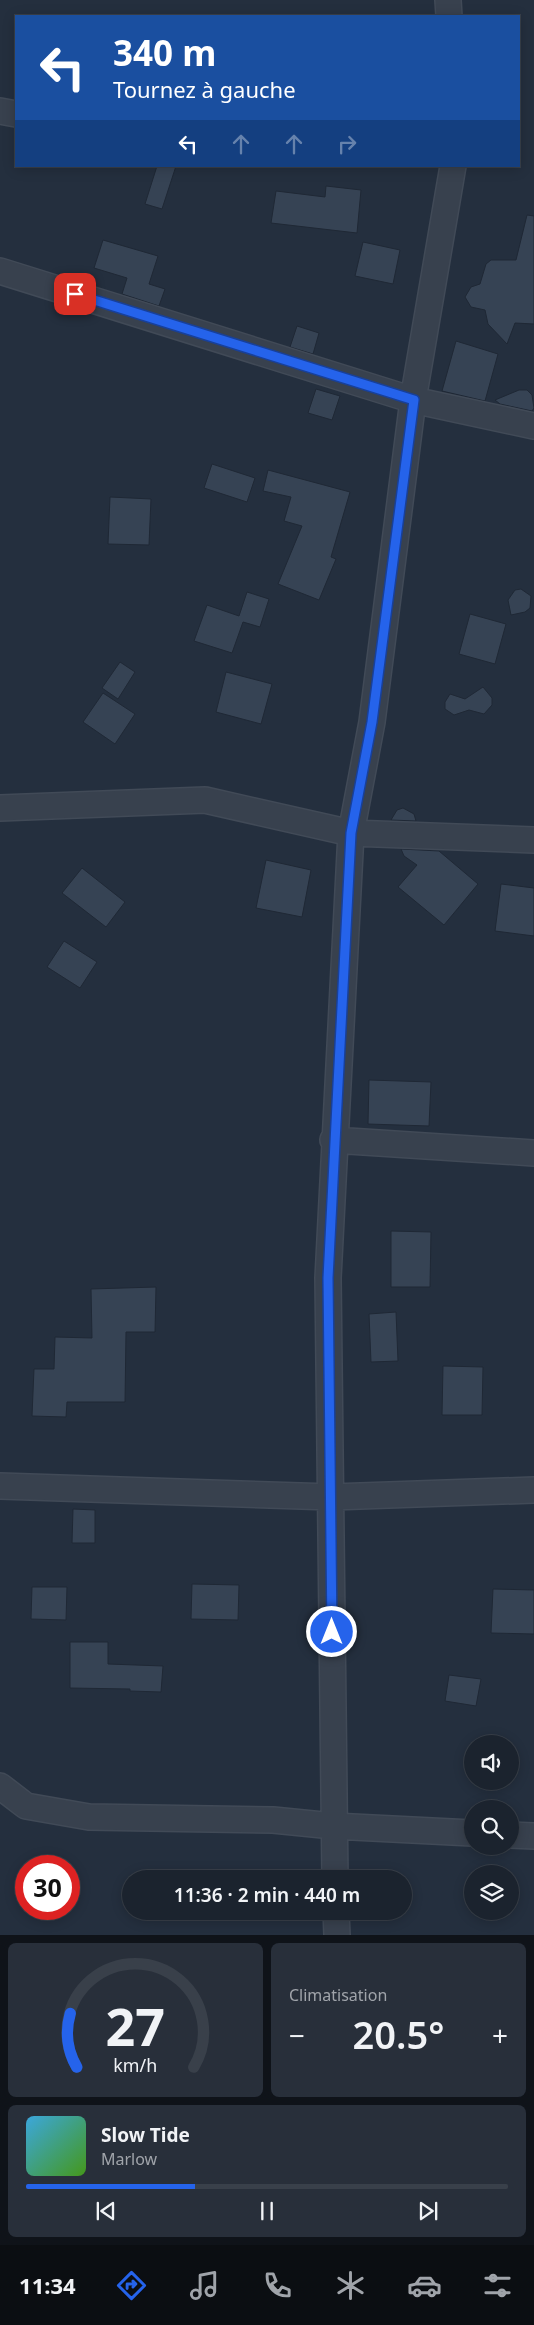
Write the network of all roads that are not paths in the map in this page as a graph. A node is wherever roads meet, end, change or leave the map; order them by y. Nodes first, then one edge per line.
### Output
1 (448, 0) edge
2 (449, 15) edge
3 (0, 111) edge
4 (15, 114) edge
5 (453, 167) edge
6 (0, 271) edge
7 (414, 400) junction
8 (534, 426) edge
9 (0, 808) edge
10 (351, 833) junction
11 (534, 840) edge
12 (334, 1140) junction
13 (534, 1153) edge
14 (0, 1486) edge
15 (534, 1490) edge
16 (332, 1497) junction
17 (0, 1786) edge
18 (333, 1826) junction
19 (464, 1833) edge
20 (519, 1835) edge
21 (534, 1836) edge
22 (335, 1870) edge
23 (336, 1920) edge
24 (337, 1935) edge

1 - 2 street
3 - 4 street
5 - 7 street
6 - 7 street
7 - 8 street
7 - 10 street
9 - 10 street
10 - 11 street
10 - 12 street
12 - 13 street
12 - 16 street
14 - 16 street
15 - 16 street
16 - 18 street
17 - 18 street
18 - 19 street
18 - 22 street
20 - 21 street
23 - 24 street

